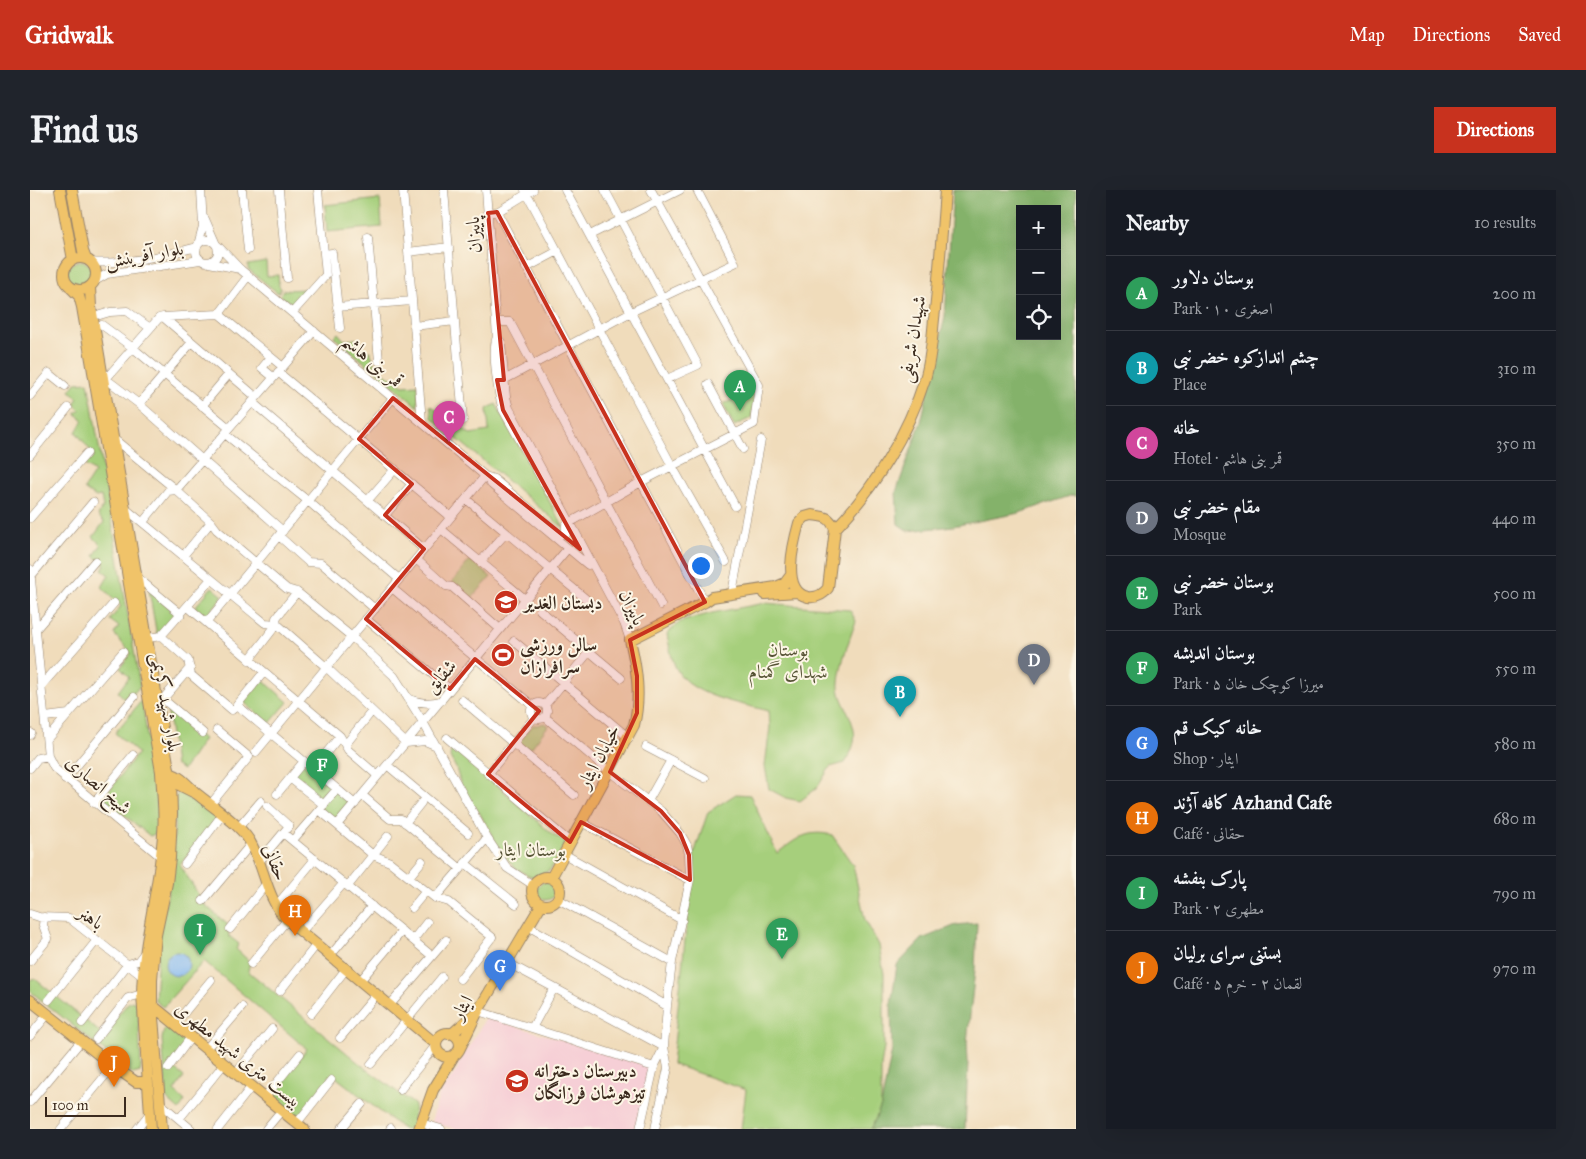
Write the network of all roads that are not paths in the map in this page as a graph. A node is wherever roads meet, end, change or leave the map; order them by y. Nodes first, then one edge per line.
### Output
1 (56, 190) edge
2 (60, 190) edge
3 (72, 190) edge
4 (200, 190) edge
5 (242, 190) edge
6 (279, 190) edge
7 (318, 190) edge
8 (403, 190) edge
9 (444, 190) edge
10 (486, 190) edge
11 (565, 190) edge
12 (605, 190) edge
13 (651, 190) edge
14 (680, 190) edge
15 (697, 190) edge
16 (945, 190) edge
17 (528, 191) edge
18 (657, 202) junction
19 (63, 205) junction
20 (488, 212) junction
21 (497, 212) junction
22 (203, 214) junction
23 (621, 220) junction
24 (590, 235) junction
25 (368, 237) dead end
26 (69, 240) junction
27 (81, 240) junction
28 (216, 244) junction
29 (197, 246) junction
30 (449, 247) junction
31 (248, 250) dead end
32 (558, 251) junction
33 (408, 252) junction
34 (324, 254) junction
35 (73, 260) junction
36 (200, 260) junction
37 (88, 261) junction
38 (209, 263) junction
39 (526, 268) junction
40 (240, 270) junction
41 (248, 276) junction
42 (287, 278) dead end
43 (700, 279) junction
44 (92, 284) junction
45 (71, 288) junction
46 (662, 296) junction
47 (412, 301) junction
48 (374, 304) junction
49 (87, 307) junction
50 (337, 308) junction
51 (631, 312) junction
52 (292, 313) junction
53 (100, 314) dead end
54 (220, 314) junction
55 (163, 316) junction
56 (455, 321) junction
57 (496, 322) junction
58 (102, 324) dead end
59 (414, 326) junction
60 (150, 328) junction
61 (340, 328) dead end
62 (600, 330) junction
63 (314, 331) junction
64 (192, 342) junction
65 (568, 346) junction
66 (133, 348) junction
67 (271, 357) junction
68 (379, 362) dead end
69 (533, 364) junction
70 (278, 372) junction
71 (165, 374) junction
72 (229, 374) junction
73 (666, 379) junction
74 (501, 380) junction
75 (104, 381) junction
76 (708, 384) dead end
77 (65, 386) dead end
78 (30, 396) edge
79 (393, 398) junction
80 (254, 400) junction
81 (139, 404) junction
82 (202, 406) junction
83 (68, 408) dead end
84 (463, 420) dead end
85 (422, 422) junction
86 (227, 431) junction
87 (735, 434) junction
88 (114, 439) junction
89 (359, 439) junction
90 (761, 440) dead end
91 (743, 449) dead end
92 (705, 450) junction
93 (87, 453) dead end
94 (30, 455) edge
95 (202, 460) junction
96 (672, 466) junction
97 (394, 469) junction
98 (333, 470) junction
99 (485, 476) junction
100 (641, 482) junction
101 (412, 484) junction
102 (176, 490) junction
103 (466, 499) junction
104 (368, 500) junction
105 (308, 501) junction
106 (93, 502) dead end
107 (606, 502) junction
108 (736, 506) dead end
109 (126, 509) junction
110 (385, 515) junction
111 (451, 517) junction
112 (30, 518) edge
113 (143, 522) junction
114 (211, 522) junction
115 (569, 523) junction
116 (441, 529) junction
117 (835, 529) junction
118 (281, 533) junction
119 (506, 533) junction
120 (568, 548) junction
121 (424, 549) junction
122 (183, 556) junction
123 (416, 559) junction
124 (95, 561) dead end
125 (480, 562) junction
126 (726, 562) dead end
127 (256, 563) junction
128 (588, 565) junction
129 (550, 570) junction
130 (30, 572) edge
131 (791, 575) junction
132 (138, 578) junction
133 (211, 579) junction
134 (399, 579) junction
135 (392, 588) junction
136 (297, 592) junction
137 (798, 592) junction
138 (732, 593) junction
139 (230, 594) junction
140 (525, 599) junction
141 (705, 602) junction
142 (114, 603) dead end
143 (592, 604) dead end
144 (661, 605) dead end
145 (188, 607) junction
146 (375, 608) junction
147 (540, 610) dead end
148 (181, 614) junction
149 (366, 619) junction
150 (207, 622) junction
151 (277, 624) junction
152 (36, 629) junction
153 (500, 629) junction
154 (161, 636) junction
155 (352, 636) junction
156 (148, 638) junction
157 (630, 640) junction
158 (514, 641) dead end
159 (34, 652) edge
160 (123, 652) dead end
161 (589, 652) junction
162 (475, 659) junction
163 (249, 660) junction
164 (190, 668) junction
165 (326, 668) junction
166 (264, 672) junction
167 (622, 678) dead end
168 (563, 682) junction
169 (42, 684) junction
170 (450, 689) junction
171 (134, 697) dead end
172 (160, 699) junction
173 (408, 699) junction
174 (462, 700) dead end
175 (298, 701) junction
176 (441, 701) junction
177 (545, 705) junction
178 (533, 706) junction
179 (234, 708) junction
180 (372, 711) junction
181 (69, 714) junction
182 (45, 717) junction
183 (546, 717) junction
184 (534, 718) junction
185 (423, 722) junction
186 (217, 730) dead end
187 (202, 733) dead end
188 (271, 734) junction
189 (340, 736) junction
190 (448, 738) dead end
191 (629, 738) junction
192 (47, 739) junction
193 (406, 743) junction
194 (346, 744) junction
195 (513, 744) junction
196 (437, 746) junction
197 (646, 747) dead end
198 (133, 755) dead end
199 (253, 755) junction
200 (48, 756) junction
201 (671, 760) junction
202 (304, 761) junction
203 (387, 765) junction
204 (30, 768) edge
205 (314, 769) junction
206 (610, 772) junction
207 (488, 774) junction
208 (166, 776) junction
209 (378, 776) junction
210 (290, 778) junction
211 (705, 778) dead end
212 (66, 780) junction
213 (337, 789) junction
214 (277, 794) dead end
215 (362, 795) junction
216 (574, 795) dead end
217 (648, 801) junction
218 (94, 804) junction
219 (210, 804) junction
220 (355, 804) junction
221 (421, 804) dead end
222 (322, 807) junction
223 (222, 815) junction
224 (405, 822) junction
225 (582, 822) junction
226 (337, 825) junction
227 (238, 828) junction
228 (284, 833) junction
229 (468, 833) dead end
230 (388, 836) dead end
231 (487, 838) junction
232 (293, 840) junction
233 (570, 842) junction
234 (251, 844) junction
235 (564, 854) junction
236 (373, 855) junction
237 (161, 857) junction
238 (315, 859) junction
239 (422, 861) dead end
240 (258, 863) junction
241 (185, 864) dead end
242 (463, 866) junction
243 (409, 877) junction
244 (551, 878) junction
245 (690, 880) junction
246 (266, 884) junction
247 (346, 884) junction
248 (533, 885) junction
249 (426, 891) junction
250 (435, 898) junction
251 (558, 899) junction
252 (203, 901) dead end
253 (516, 904) dead end
254 (541, 905) junction
255 (276, 906) junction
256 (372, 906) junction
257 (412, 908) dead end
258 (30, 914) edge
259 (44, 917) junction
260 (287, 920) junction
261 (682, 920) junction
262 (427, 922) dead end
263 (528, 926) junction
264 (230, 929) dead end
265 (302, 931) junction
266 (402, 931) junction
267 (97, 940) junction
268 (413, 940) junction
269 (446, 940) dead end
270 (317, 944) junction
271 (145, 952) junction
272 (330, 956) junction
273 (432, 956) junction
274 (30, 961) edge
275 (672, 962) junction
276 (508, 963) junction
277 (128, 964) junction
278 (251, 964) dead end
279 (346, 969) junction
280 (142, 976) junction
281 (442, 977) dead end
282 (460, 978) dead end
283 (211, 980) dead end
284 (360, 980) junction
285 (554, 988) junction
286 (280, 991) dead end
287 (142, 994) junction
288 (377, 994) junction
289 (30, 1000) edge
290 (49, 1000) dead end
291 (152, 1005) junction
292 (390, 1005) junction
293 (667, 1006) junction
294 (242, 1007) dead end
295 (478, 1011) junction
296 (48, 1014) junction
297 (311, 1014) dead end
298 (409, 1020) junction
299 (82, 1023) dead end
300 (175, 1024) junction
301 (532, 1028) junction
302 (272, 1029) dead end
303 (154, 1033) junction
304 (447, 1034) junction
305 (30, 1036) edge
306 (192, 1037) junction
307 (340, 1038) dead end
308 (96, 1039) dead end
309 (81, 1041) junction
310 (436, 1045) junction
311 (664, 1047) junction
312 (206, 1049) junction
313 (300, 1054) dead end
314 (453, 1054) junction
315 (224, 1064) junction
316 (371, 1064) dead end
317 (113, 1066) junction
318 (654, 1067) junction
319 (168, 1068) dead end
320 (236, 1073) junction
321 (331, 1080) dead end
322 (148, 1082) junction
323 (252, 1086) junction
324 (400, 1090) dead end
325 (264, 1097) junction
326 (30, 1102) edge
327 (160, 1103) junction
328 (362, 1104) dead end
329 (281, 1110) junction
330 (150, 1113) junction
331 (179, 1119) junction
332 (300, 1126) edge
333 (420, 1126) edge
334 (60, 1129) edge
335 (136, 1129) edge
336 (151, 1129) edge
337 (162, 1129) edge
338 (191, 1129) edge
339 (218, 1129) edge
340 (266, 1129) edge
341 (341, 1129) edge
342 (441, 1129) edge
343 (640, 1129) edge
344 (655, 1129) edge

1 - 19 main road
2 - 19 main road
3 - 27 main road
4 - 22 street
5 - 31 street
6 - 42 street
7 - 34 street
8 - 33 street
9 - 30 street
10 - 20 street, پاییزان
11 - 24 street
12 - 23 street
13 - 18 street
14 - 18 street
15 - 43 street
16 - 117 main road, شهیدان شریفی
17 - 21 street
17 - 32 street
18 - 23 street
18 - 43 street
19 - 26 main road
20 - 21 street
20 - 57 street, پاییزان
21 - 39 street
22 - 28 street
22 - 29 street
23 - 24 street
23 - 46 street
24 - 51 street
25 - 48 street
26 - 27 main road
26 - 35 main road
27 - 37 main road
28 - 29 street
28 - 38 street
28 - 40 street
29 - 36 street
29 - 37 street, بلوار آفرینش
30 - 33 street
30 - 56 street
32 - 39 street
32 - 62 street
33 - 47 street
34 - 50 street
34 - 52 street
35 - 37 main road
35 - 45 main road
36 - 38 street
36 - 44 street, بلوار آفرینش
37 - 44 main road
38 - 40 street
39 - 65 street
40 - 41 street, قمر بنی هاشم
41 - 52 street, قمر بنی هاشم
41 - 54 street
43 - 46 street
43 - 87 street
44 - 45 main road
44 - 49 main road, بلوار شهید کریمی
45 - 49 main road, بلوار شهید کریمی
46 - 51 street
46 - 73 street
47 - 48 street
47 - 59 street
48 - 50 street
48 - 68 street
49 - 75 main road, بلوار شهید کریمی
49 - 208 main road, بلوار شهید کریمی
50 - 61 street
51 - 62 street
51 - 73 street
52 - 63 street, قمر بنی هاشم
53 - 60 street
54 - 55 street
54 - 67 street
55 - 60 street
55 - 64 street
56 - 59 street
56 - 84 street
57 - 69 street
57 - 74 street, پاییزان
58 - 66 street
59 - 85 street
60 - 66 street
62 - 65 street
62 - 96 street
63 - 70 street
63 - 79 street, قمر بنی هاشم
64 - 71 street
64 - 72 street
65 - 69 street
65 - 100 street
66 - 71 street
66 - 75 street
67 - 70 street
67 - 70 street
69 - 74 street
69 - 107 street
70 - 80 street
70 - 89 street
71 - 81 street
71 - 82 street
72 - 80 street
72 - 82 street
73 - 92 street
74 - 115 street, پاییزان
75 - 81 street
75 - 88 main road, بلوار شهید کریمی
76 - 87 street
77 - 78 street
79 - 85 street, قمر بنی هاشم
79 - 89 street
80 - 86 street
80 - 98 street
81 - 95 street
82 - 86 street
83 - 94 street
85 - 99 street, قمر بنی هاشم
86 - 95 street
86 - 105 street
87 - 91 street
87 - 92 street
88 - 102 street
88 - 109 main road, بلوار شهید کریمی
89 - 97 street
89 - 98 street
90 - 138 street
92 - 96 street
92 - 108 street
93 - 112 street
95 - 102 street
95 - 118 street
96 - 100 street
96 - 126 street
97 - 101 street
97 - 104 street
98 - 104 street
98 - 105 street
99 - 103 street
99 - 115 street, قمر بنی هاشم
99 - 120 street, قمر بنی هاشم
100 - 107 street
100 - 141 street
101 - 110 street
101 - 111 street
102 - 113 street
102 - 114 street
103 - 111 street
103 - 119 street
104 - 110 street
105 - 118 street
105 - 134 street
106 - 130 street
107 - 115 street
107 - 144 street
109 - 113 street
109 - 132 main road, بلوار شهید کریمی
110 - 121 street
111 - 116 street
113 - 122 street
114 - 122 street
114 - 127 street
115 - 128 street, پاییزان
115 - 157 street, پاییزان
116 - 121 street
116 - 125 street
117 - 131 main road
117 - 137 main road
118 - 127 street
118 - 146 street
119 - 125 street
119 - 129 street
120 - 128 street, قمر بنی هاشم
120 - 129 street, شقایق
121 - 123 street
122 - 133 street
123 - 134 street
123 - 153 street
124 - 152 street
125 - 140 street
127 - 136 street
127 - 139 street
128 - 157 street, پاییزان
129 - 140 street, شقایق
129 - 143 street
130 - 152 street, شیخ انصاری
131 - 137 main road
131 - 138 main road
132 - 148 street
132 - 156 main road, بلوار شهید کریمی
133 - 139 street
133 - 145 street
134 - 135 street
135 - 146 street
135 - 162 street
136 - 151 street
136 - 155 street
137 - 141 main road
138 - 141 main road
139 - 150 street
139 - 151 street
140 - 153 street, شقایق
141 - 157 main road
142 - 169 street
145 - 148 street
145 - 150 street
146 - 149 street
147 - 161 street
148 - 154 street
149 - 155 street
149 - 170 street
150 - 163 street
151 - 163 street
151 - 165 street
152 - 159 street, شیخ انصاری
153 - 162 street, شقایق
154 - 156 street
154 - 164 street
155 - 165 street
155 - 173 street
156 - 172 main road, بلوار شهید کریمی
157 - 191 main road, خیابان ایثار
158 - 168 street
159 - 169 street, شیخ انصاری
160 - 181 street
161 - 167 street
161 - 168 street
162 - 170 street, شقایق
162 - 178 street
163 - 166 street
164 - 172 street
164 - 179 street
165 - 175 street
165 - 180 street
166 - 175 street
166 - 179 street
168 - 177 street
168 - 191 street
169 - 182 street, شیخ انصاری
170 - 176 street, شقایق
171 - 212 street
172 - 187 street
172 - 208 main road, بلوار شهید کریمی
173 - 176 street
173 - 185 street
174 - 195 street
175 - 188 street
175 - 189 street
176 - 185 street, شقایق
177 - 178 street
177 - 183 street
178 - 184 street
179 - 188 street
180 - 193 street
180 - 194 street
181 - 182 street
181 - 192 street
182 - 192 street, شیخ انصاری
183 - 184 street
183 - 206 street
184 - 195 street
185 - 193 street, شقایق
185 - 196 street
186 - 199 street
188 - 199 street
188 - 202 street
189 - 194 street
189 - 205 street
190 - 207 street
191 - 206 main road, خیابان ایثار
192 - 200 street, شیخ انصاری
193 - 196 street
193 - 203 street, شقایق
194 - 209 street
195 - 207 street
195 - 216 street
196 - 231 street
197 - 201 street
198 - 218 street
199 - 219 street
200 - 204 street
200 - 212 street, شیخ انصاری
201 - 211 street
201 - 217 street
202 - 205 street
202 - 210 street
203 - 209 street, شقایق
203 - 229 street
205 - 213 street
206 - 217 street
206 - 225 main road, خیابان ایثار
207 - 233 street
208 - 219 main road, حقانی
208 - 237 main road, بلوار شهید کریمی
208 - 291 main road, بلوار شهید کریمی
209 - 215 street, شقایق
210 - 214 street
210 - 222 street
212 - 218 street, شیخ انصاری
213 - 220 street
213 - 222 street
215 - 220 street, شقایق
215 - 224 street
217 - 245 street
218 - 237 street, شیخ انصاری
219 - 223 main road, حقانی
220 - 226 street, شقایق
221 - 224 street
222 - 226 street
222 - 232 street
223 - 227 main road, حقانی
223 - 241 street
224 - 242 street
225 - 233 main road, خیابان ایثار
225 - 245 street
226 - 236 street
227 - 228 street
227 - 234 main road, حقانی
228 - 232 street
228 - 240 street
230 - 236 street
231 - 242 street
231 - 248 street
232 - 238 street
233 - 235 main road, خیابان ایثار
234 - 240 main road, حقانی
234 - 252 street
235 - 244 main road, خیابان ایثار
235 - 261 street
236 - 243 street
236 - 247 street
237 - 271 main road, بلوار شهید کریمی
238 - 247 street
238 - 255 street
239 - 243 street
240 - 246 main road, حقانی
242 - 250 street
242 - 253 street
243 - 249 street
244 - 248 main road
244 - 251 main road
245 - 261 street
246 - 255 main road, حقانی
246 - 264 street
247 - 256 street
247 - 265 street
248 - 254 main road
249 - 250 street
249 - 257 street
250 - 282 street
251 - 254 main road
251 - 275 street
254 - 263 main road, ایثار
255 - 260 main road, حقانی
256 - 266 street
256 - 272 street
258 - 259 street, باهنر
259 - 267 street, باهنر
259 - 274 street
260 - 265 main road, حقانی
260 - 278 street
261 - 275 street
262 - 268 street
263 - 276 main road, ایثار
263 - 293 street
265 - 270 main road, حقانی
266 - 268 street
266 - 284 street
267 - 277 street, باهنر
267 - 290 street
268 - 273 street
269 - 273 street
270 - 272 main road, حقانی
270 - 286 street
271 - 277 street
271 - 280 main road, بلوار شهید کریمی
272 - 279 main road, حقانی
273 - 292 street
275 - 293 street
276 - 285 street
276 - 295 main road, ایثار
277 - 280 street, باهنر
277 - 299 street
279 - 284 main road, حقانی
279 - 297 street
280 - 287 main road, بلوار شهید کریمی
281 - 298 street
283 - 300 street
284 - 288 main road, حقانی
285 - 301 street
285 - 311 street
287 - 308 street
287 - 322 main road, بلوار شهید کریمی
288 - 292 main road, حقانی
288 - 307 street
289 - 296 main road
291 - 300 main road, بیست متری شهید مطهری
291 - 303 main road, بلوار شهید کریمی
292 - 298 main road, حقانی
293 - 311 street
294 - 312 street
295 - 301 street
295 - 304 main road
295 - 314 main road, ایثار
296 - 305 street
296 - 309 main road
298 - 304 main road
298 - 310 main road, حقانی
298 - 316 street
300 - 303 main road
300 - 306 main road, بیست متری شهید مطهری
301 - 318 street
302 - 320 street
303 - 327 main road, بلوار شهید کریمی
304 - 310 main road
304 - 314 main road
306 - 312 main road, بیست متری شهید مطهری
306 - 319 street
309 - 317 main road
309 - 326 street
310 - 314 main road, حقانی
310 - 324 street
311 - 318 street
311 - 344 street
312 - 315 main road, بیست متری شهید مطهری
313 - 325 street
314 - 333 main road
315 - 320 main road, بیست متری شهید مطهری
315 - 331 street
317 - 322 main road
317 - 334 street
318 - 343 street
320 - 323 main road, بیست متری شهید مطهری
321 - 332 street
322 - 330 main road, بلوار شهید کریمی
323 - 325 main road, بیست متری شهید مطهری
323 - 339 street
325 - 329 main road, بیست متری شهید مطهری
327 - 331 street
327 - 337 main road, بلوار شهید کریمی
328 - 341 street
329 - 332 main road, بیست متری شهید مطهری
329 - 340 street
330 - 335 street
330 - 336 main road, بلوار شهید کریمی
331 - 338 street
333 - 342 street

